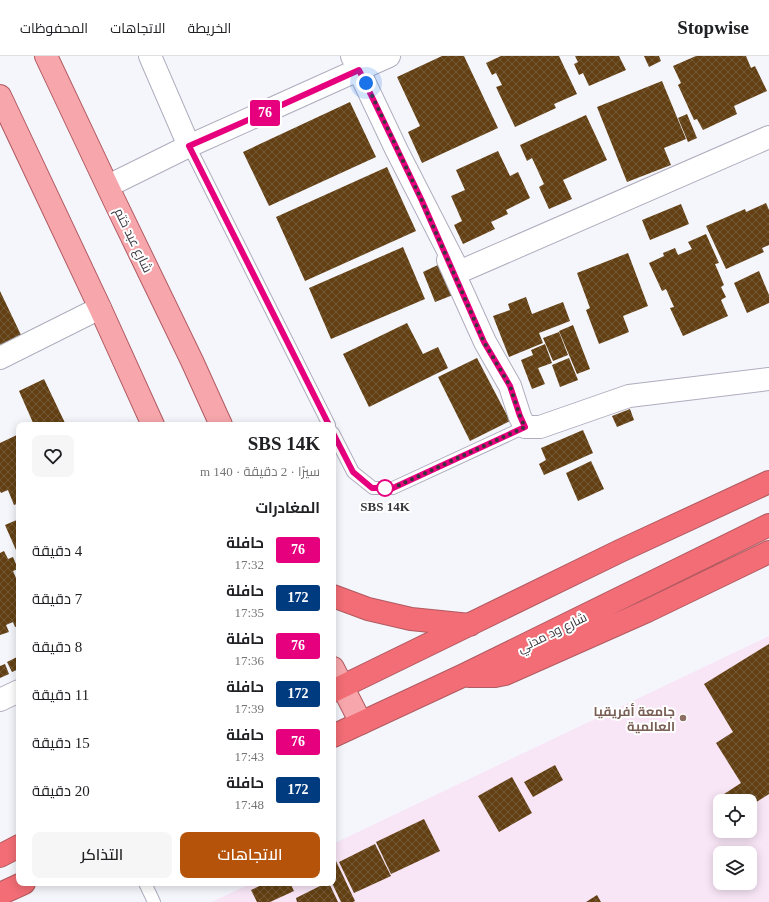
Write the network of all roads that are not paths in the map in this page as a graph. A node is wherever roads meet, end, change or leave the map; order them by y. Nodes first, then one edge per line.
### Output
1 (46, 56) edge
2 (150, 56) edge
3 (390, 56) edge
4 (356, 63) edge
5 (0, 96) edge
6 (769, 137) edge
7 (189, 146) junction
8 (108, 186) junction
9 (422, 201) junction
10 (100, 308) junction
11 (0, 358) edge
12 (769, 379) edge
13 (152, 422) edge
14 (220, 422) edge
15 (327, 422) edge
16 (525, 427) junction
17 (336, 439) edge
18 (769, 482) edge
19 (769, 525) edge
20 (769, 552) edge
21 (336, 597) edge
22 (470, 625) junction
23 (462, 676) junction
24 (336, 681) edge
25 (16, 692) edge
26 (0, 700) edge
27 (361, 723) junction
28 (336, 735) edge
29 (16, 848) edge
30 (0, 856) edge
31 (17, 886) edge
32 (146, 886) edge
33 (0, 894) edge
34 (154, 902) edge

1 - 8 main road, شارع عبد ختم
2 - 7 street
3 - 4 street
4 - 7 street
4 - 9 street
5 - 10 main road
6 - 9 street
7 - 8 street
7 - 15 lane
8 - 14 main road, شارع عبد ختم
9 - 16 street
10 - 11 street
10 - 13 main road
12 - 16 street
16 - 17 lane
18 - 22 highway
19 - 23 highway, شارع ود مدني
20 - 23 highway
21 - 22 highway
22 - 24 highway
23 - 27 highway, شارع ود مدني
24 - 27 main road
25 - 26 street
27 - 28 highway, شارع ود مدني
29 - 30 highway
31 - 33 highway
32 - 34 lane

